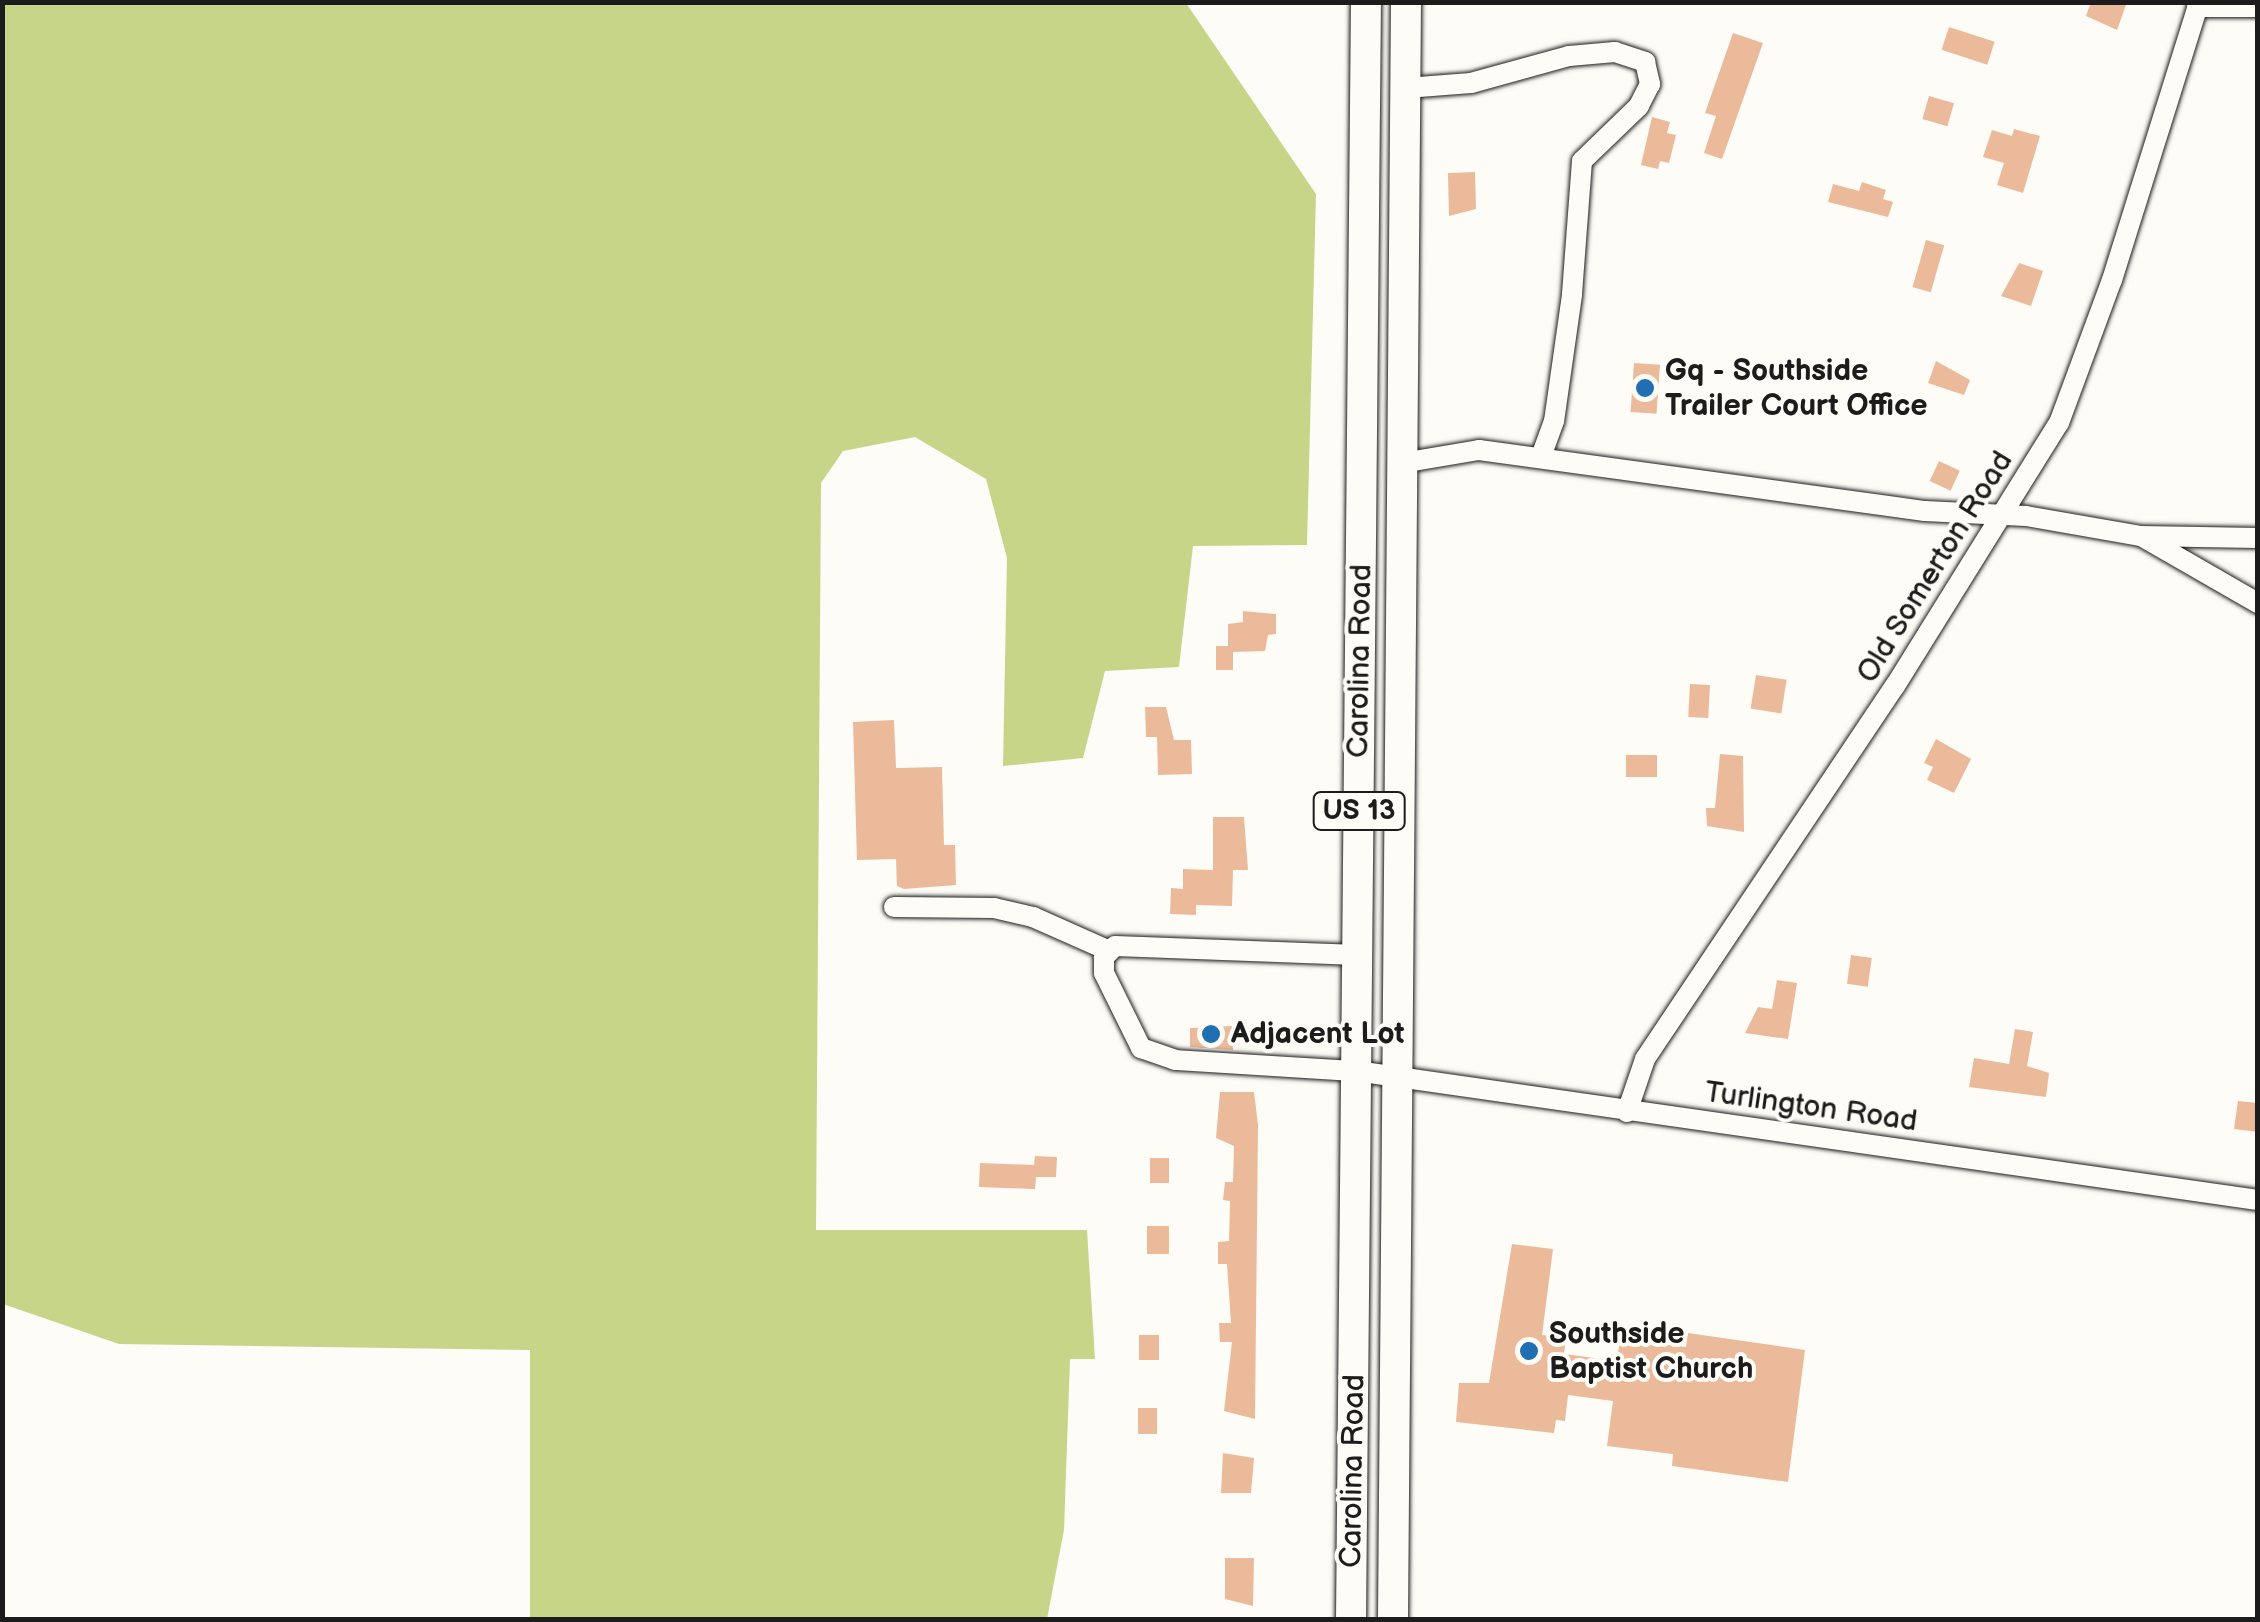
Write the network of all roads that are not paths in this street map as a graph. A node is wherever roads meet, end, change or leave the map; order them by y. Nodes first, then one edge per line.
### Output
1 (1366, 2) edge
2 (1406, 2) edge
3 (2198, 5) edge
4 (2258, 7) edge
5 (1406, 88) junction
6 (1542, 456) junction
7 (1402, 463) junction
8 (2004, 516) junction
9 (2141, 536) junction
10 (2258, 538) edge
11 (2258, 604) edge
12 (894, 907) dead end
13 (1107, 950) junction
14 (1358, 955) junction
15 (1356, 1072) junction
16 (1398, 1079) junction
17 (1628, 1112) junction
18 (2258, 1200) edge
19 (1351, 1620) edge
20 (1393, 1620) edge

1 - 14 highway, Carolina Road / US 13
2 - 5 highway, Carolina Road / US 13
3 - 4 street, Old Somerton Road
3 - 8 street, Old Somerton Road
5 - 6 street
5 - 7 highway, Carolina Road / US 13
6 - 7 street
6 - 8 street
7 - 16 highway, Carolina Road / US 13
8 - 9 street
8 - 17 street, Old Somerton Road
9 - 10 street
9 - 11 street
12 - 13 street
13 - 14 street
13 - 15 street, Turlington Road
14 - 15 highway, Carolina Road / US 13
15 - 16 street, Turlington Road
15 - 19 highway, Carolina Road / US 13
16 - 17 street, Turlington Road
16 - 20 highway, Carolina Road / US 13
17 - 18 street, Turlington Road

